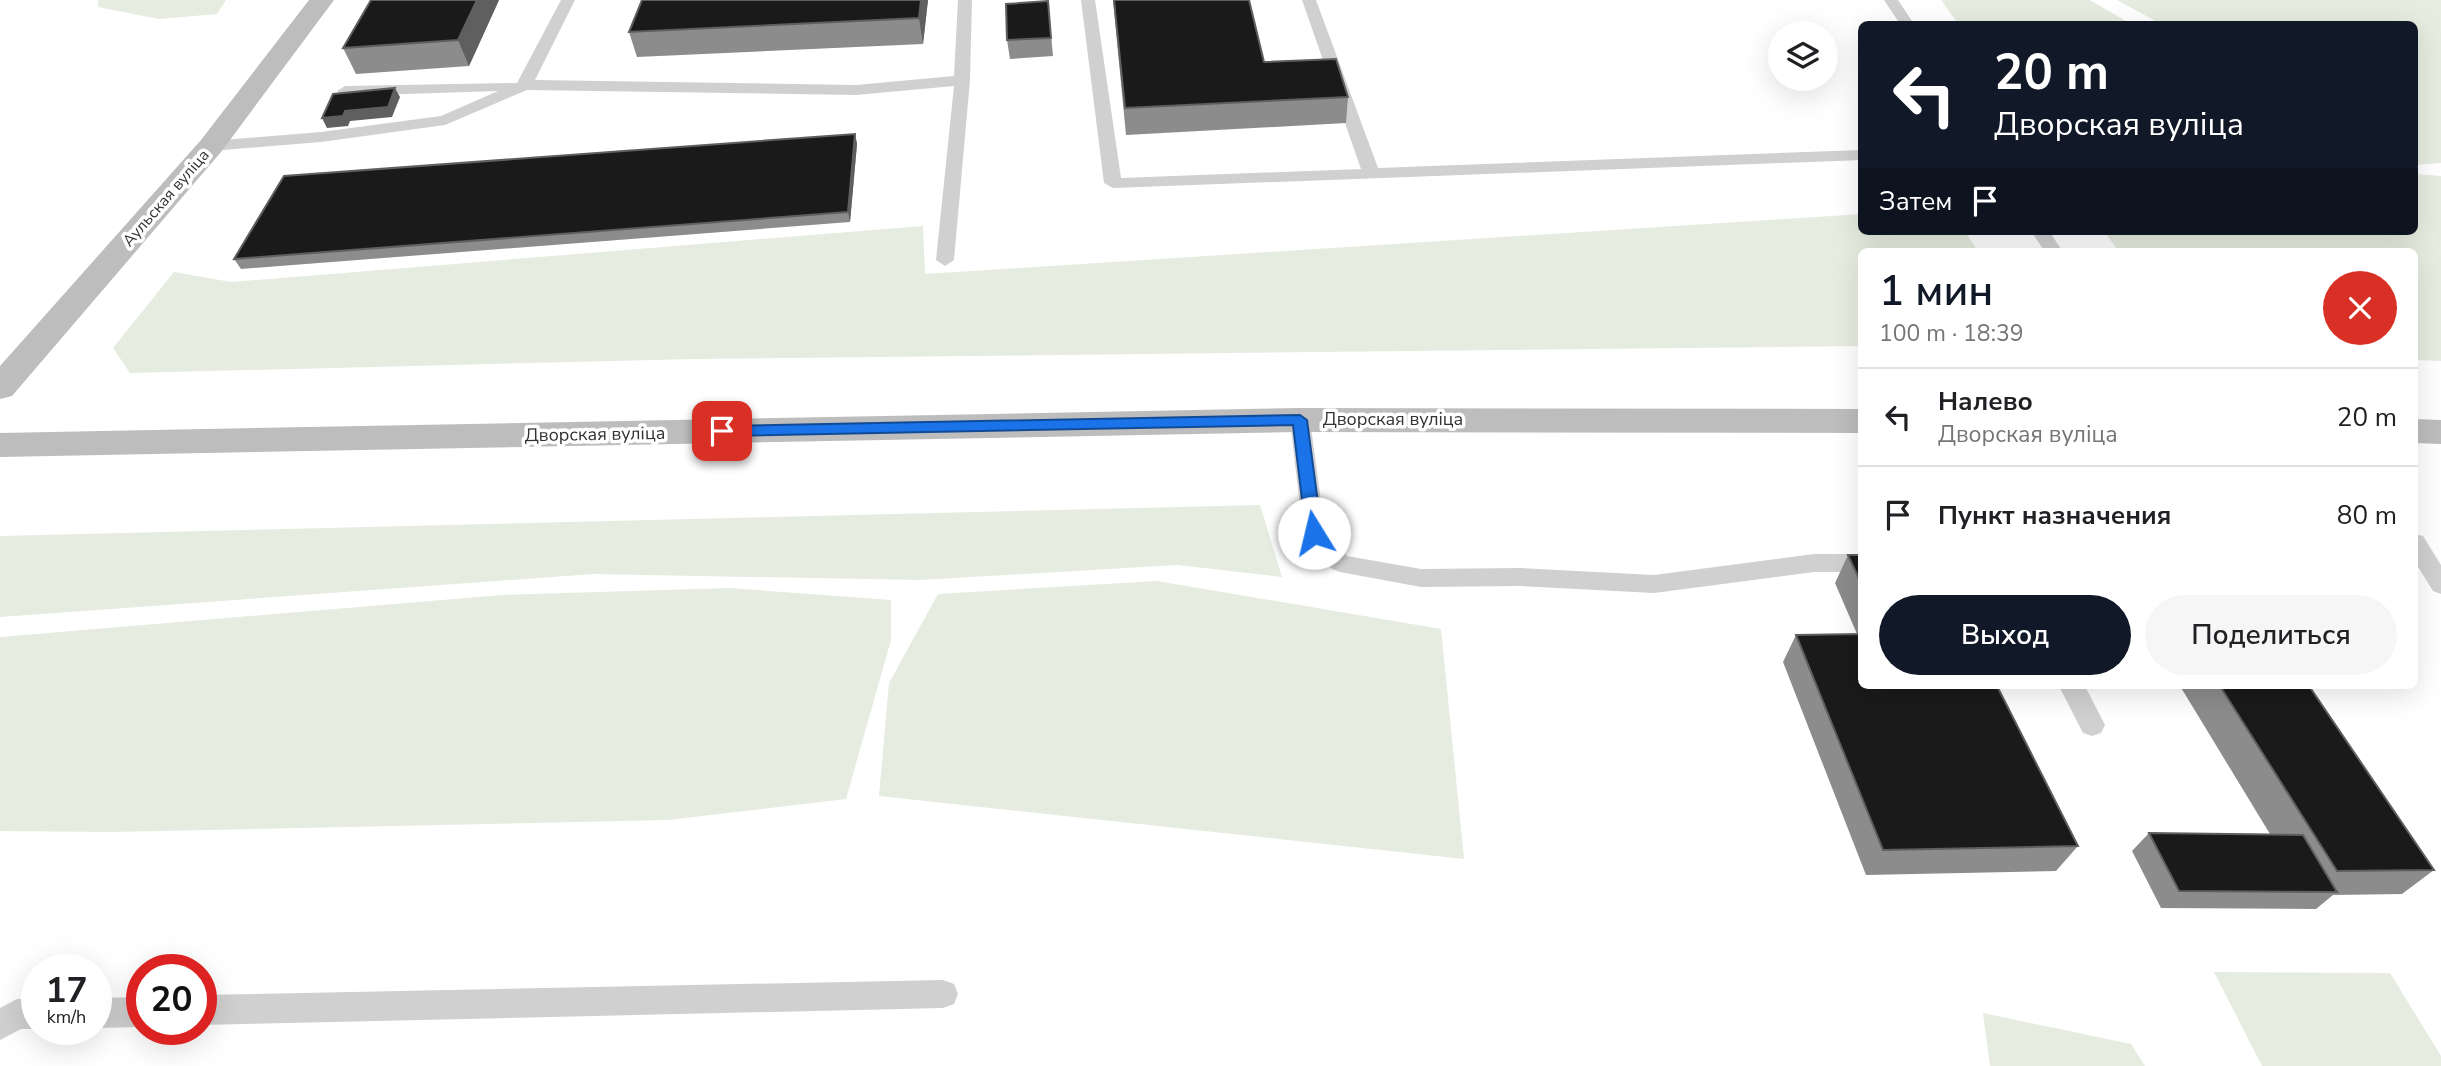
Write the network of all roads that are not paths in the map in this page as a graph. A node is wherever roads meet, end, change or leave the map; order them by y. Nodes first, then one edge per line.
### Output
1 (322, 0) edge
2 (568, 0) edge
3 (965, 0) edge
4 (1088, 0) edge
5 (1309, 0) edge
6 (1891, 0) edge
7 (1905, 21) edge
8 (962, 80) junction
9 (525, 85) junction
10 (345, 91) edge
11 (211, 146) junction
12 (1858, 155) edge
13 (1371, 173) junction
14 (945, 260) dead end
15 (0, 388) edge
16 (1300, 420) junction
17 (1858, 421) edge
18 (2418, 430) edge
19 (2441, 432) edge
20 (0, 445) edge
21 (2418, 547) edge
22 (1858, 563) edge
23 (2441, 585) edge
24 (2074, 689) edge
25 (2092, 725) dead end
26 (943, 994) dead end
27 (217, 1010) edge
28 (21, 1014) edge
29 (0, 1025) edge

1 - 11 street, Аульская вуліца
2 - 9 lane
3 - 8 lane
4 - 13 lane
5 - 13 lane
6 - 7 lane
8 - 9 lane
8 - 14 lane
9 - 10 lane
9 - 11 lane
11 - 15 street, Аульская вуліца
12 - 13 lane
16 - 17 street, Дворская вуліца
16 - 20 street, Дворская вуліца
16 - 22 lane
18 - 19 street
21 - 23 lane
24 - 25 lane
26 - 27 lane
28 - 29 lane

